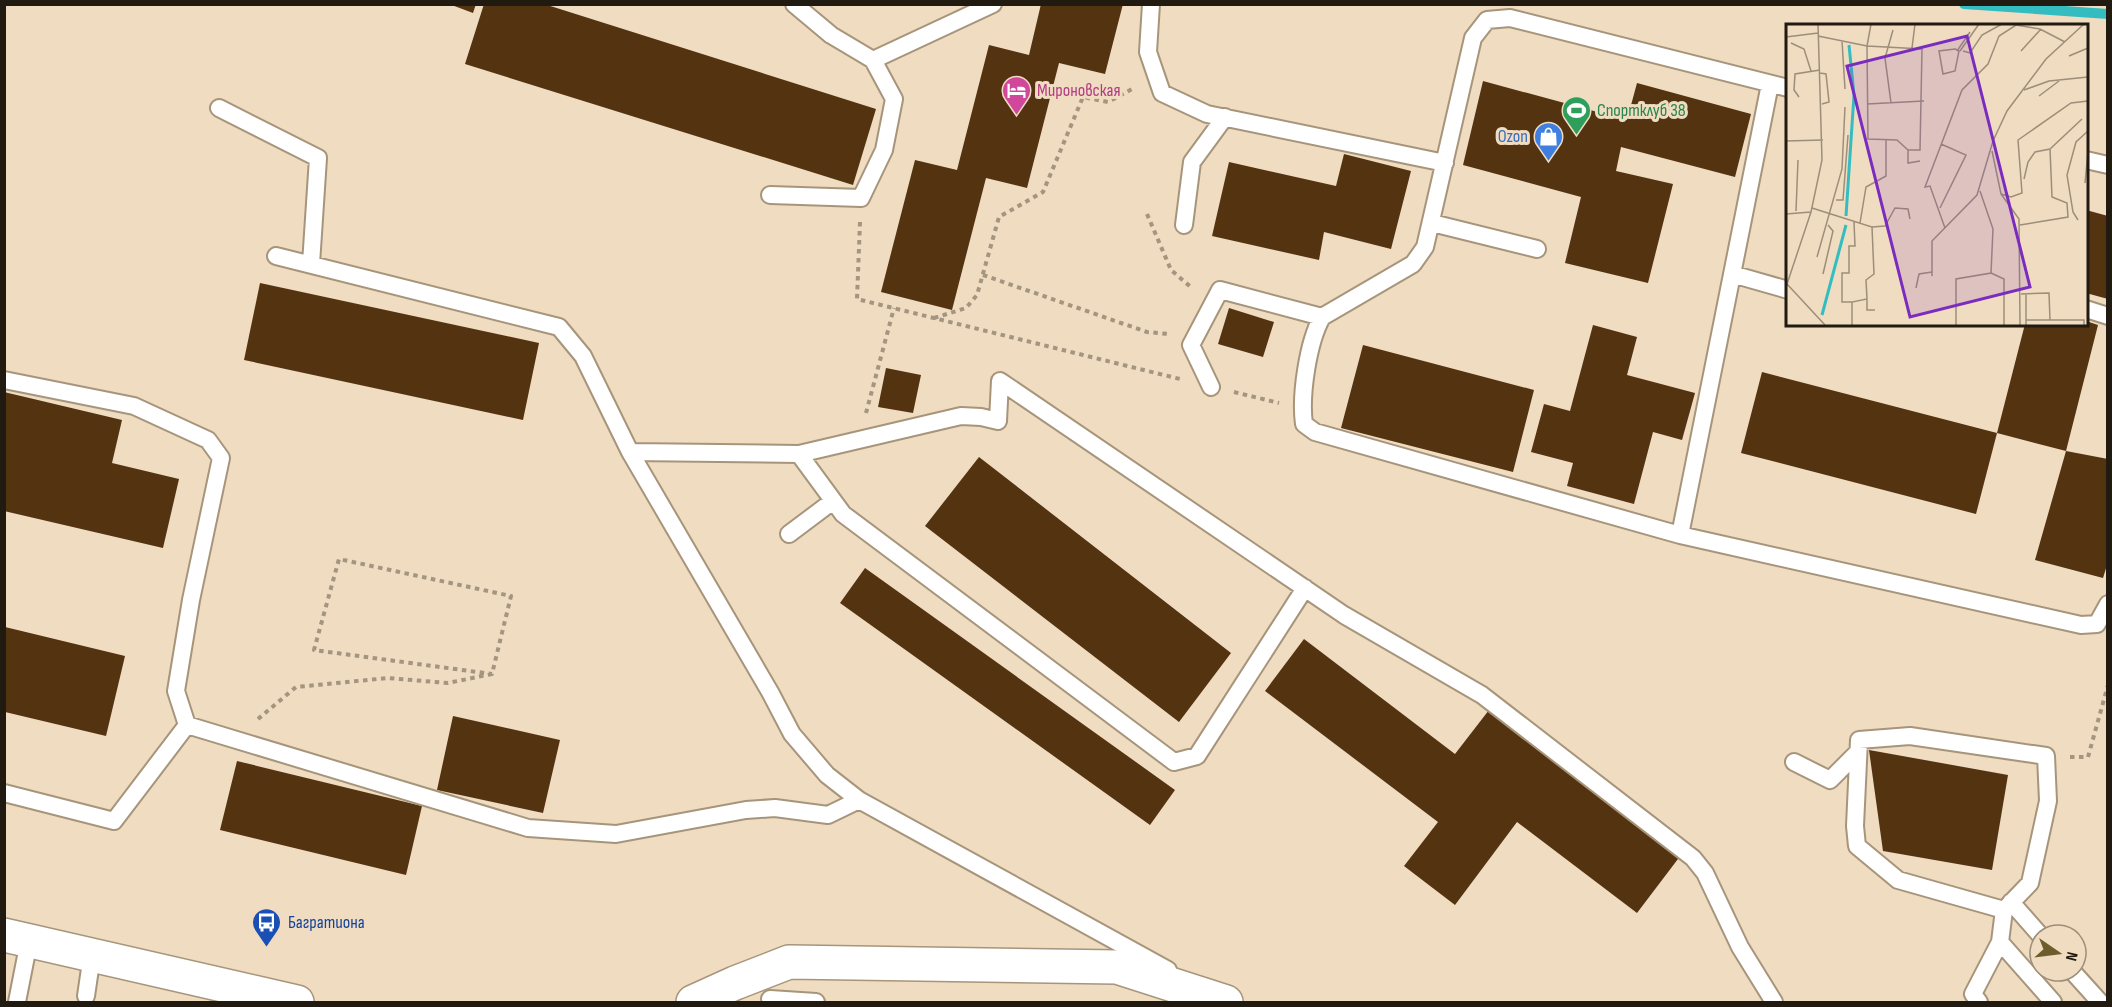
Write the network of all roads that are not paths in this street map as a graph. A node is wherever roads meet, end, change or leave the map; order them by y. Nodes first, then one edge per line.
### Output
1 (794, 4) edge
2 (993, 4) edge
3 (1151, 4) edge
4 (873, 60) junction
5 (1770, 84) junction
6 (1786, 88) edge
7 (219, 108) dead end
8 (1225, 117) junction
9 (2088, 160) edge
10 (1445, 163) junction
11 (2108, 165) edge
12 (770, 195) dead end
13 (1432, 223) junction
14 (1184, 225) dead end
15 (1537, 249) dead end
16 (276, 256) dead end
17 (311, 264) junction
18 (1732, 274) junction
19 (1786, 289) edge
20 (2088, 310) edge
21 (2108, 316) edge
22 (1322, 317) junction
23 (4, 380) edge
24 (1212, 387) road end
25 (630, 452) junction
26 (799, 454) junction
27 (833, 501) junction
28 (789, 534) dead end
29 (1680, 535) junction
30 (1305, 588) junction
31 (2108, 604) edge
32 (187, 725) junction
33 (1858, 752) junction
34 (1794, 762) dead end
35 (4, 793) edge
36 (859, 800) junction
37 (2008, 906) junction
38 (2028, 924) edge
39 (17, 938) edge
40 (2000, 942) junction
41 (92, 955) junction
42 (789, 962) junction
43 (2083, 983) edge
44 (86, 996) dead end
45 (769, 1001) edge
46 (17, 1002) edge
47 (297, 1002) edge
48 (693, 1002) edge
49 (816, 1002) edge
50 (1225, 1002) edge
51 (1774, 1002) edge
52 (1979, 1002) edge
53 (2053, 1002) edge
54 (2100, 1002) edge

1 - 4 lane
2 - 4 lane
3 - 8 lane
4 - 12 lane
5 - 6 lane
5 - 10 lane
5 - 18 lane
7 - 17 lane
8 - 10 lane
8 - 14 lane
9 - 11 lane
10 - 13 lane
13 - 15 lane
13 - 22 lane
16 - 17 lane
17 - 25 lane
18 - 19 lane
18 - 29 lane
20 - 21 lane
22 - 24 lane
22 - 29 lane
23 - 32 lane
25 - 26 lane
25 - 36 lane
26 - 27 lane
26 - 30 lane
27 - 28 lane
27 - 30 lane
29 - 31 lane
30 - 51 lane
32 - 35 lane
32 - 36 lane
33 - 34 lane
33 - 37 lane
33 - 37 lane
36 - 50 lane
37 - 38 lane
37 - 40 lane
39 - 41 street
39 - 46 lane
40 - 52 lane
40 - 53 lane
41 - 44 lane
41 - 47 street
42 - 45 lane
42 - 48 street
42 - 50 street
43 - 54 lane
45 - 49 lane

